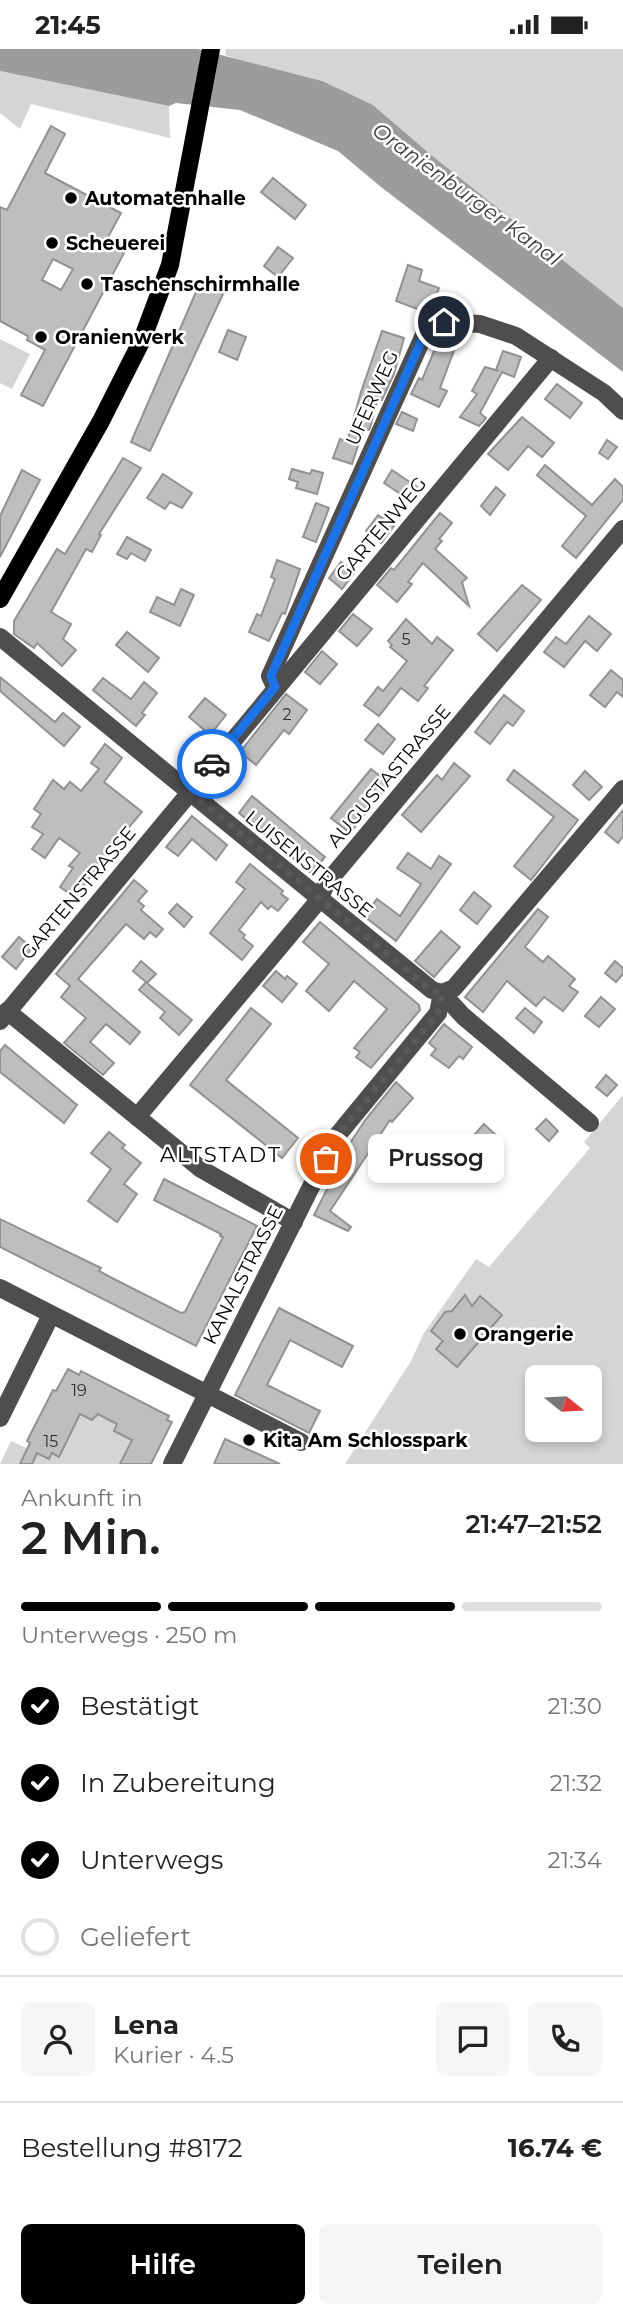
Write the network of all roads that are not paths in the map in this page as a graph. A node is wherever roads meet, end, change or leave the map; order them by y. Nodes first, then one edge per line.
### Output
1 (211, 49) edge
2 (551, 358) junction
3 (623, 411) edge
4 (623, 529) edge
5 (0, 599) edge
6 (0, 637) edge
7 (275, 687) junction
8 (623, 789) edge
9 (190, 792) junction
10 (319, 900) junction
11 (442, 993) junction
12 (4, 1016) edge
13 (137, 1117) junction
14 (590, 1123) dead end
15 (294, 1222) junction
16 (0, 1288) edge
17 (51, 1315) junction
18 (207, 1395) junction
19 (0, 1418) edge
20 (301, 1442) dead end
21 (172, 1464) edge

1 - 5 main road
2 - 3 street, UFERWEG
2 - 7 street, GARTENWEG
2 - 7 street, UFERWEG
4 - 10 street, AUGUSTASTRASSE
6 - 9 street, LUISENSTRASSE
7 - 9 street, GARTENWEG
8 - 11 street, KANALSTRASSE
9 - 10 street, LUISENSTRASSE
9 - 12 street, GARTENSTRASSE
10 - 11 street, LUISENSTRASSE
10 - 13 street, AUGUSTASTRASSE
11 - 14 street, LUISENSTRASSE
11 - 15 street, KANALSTRASSE
12 - 13 street
13 - 15 street
15 - 18 street, KANALSTRASSE
16 - 17 street
17 - 18 street
17 - 19 street
18 - 20 street
18 - 21 street, KANALSTRASSE

